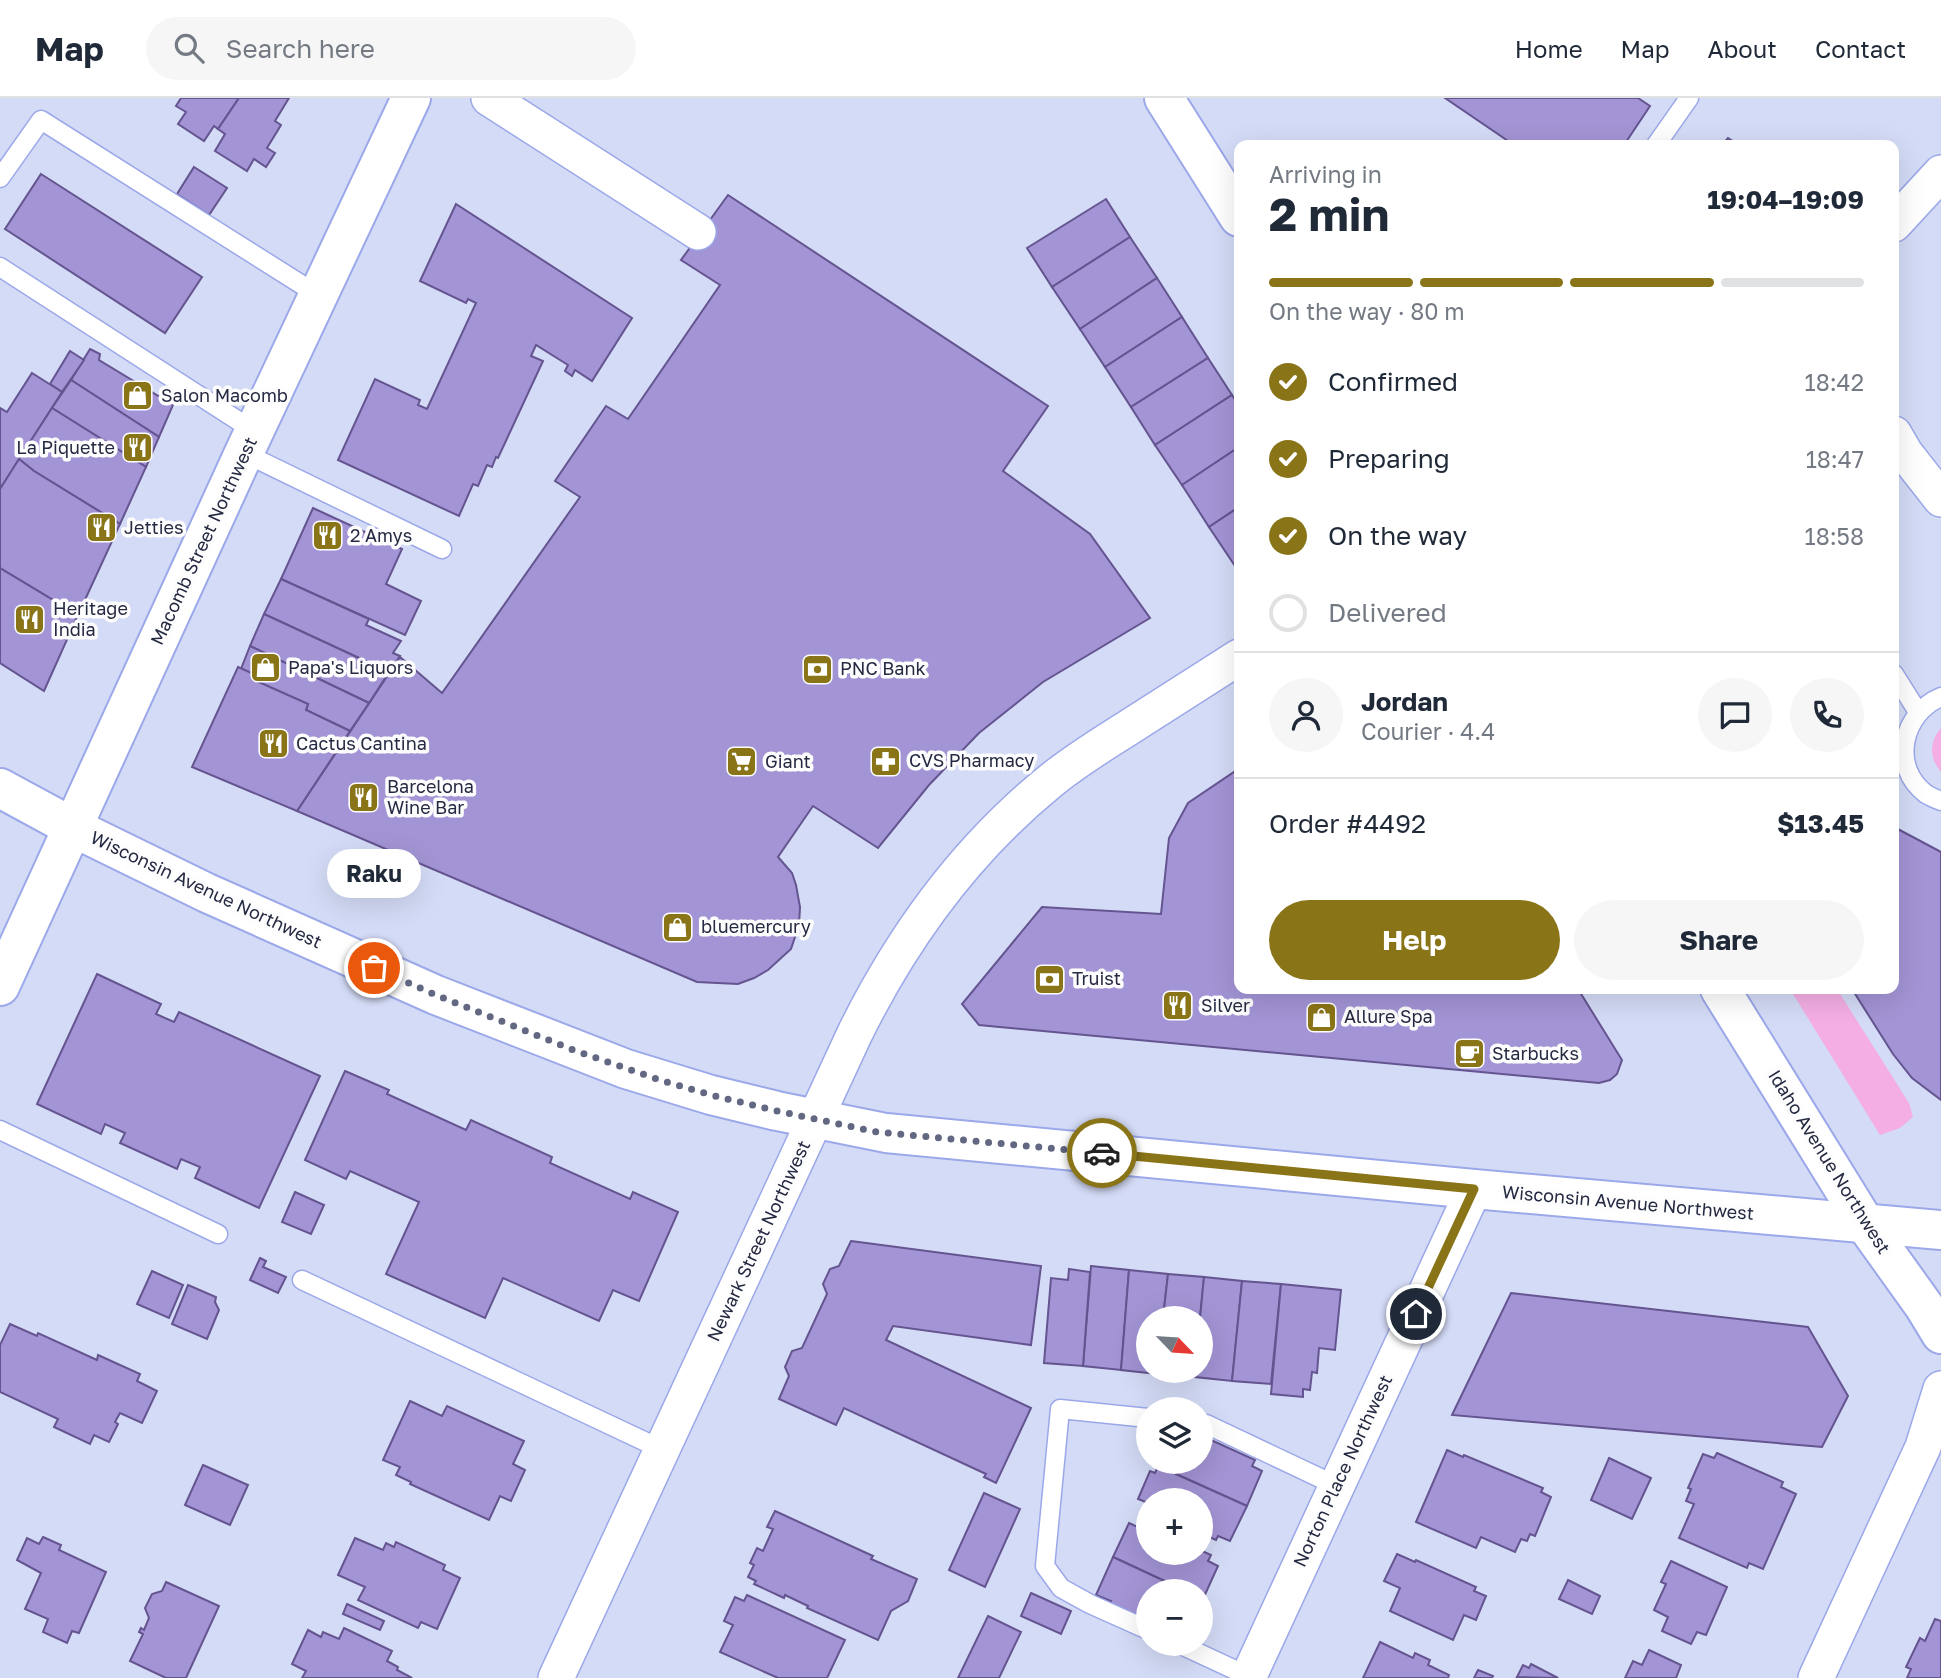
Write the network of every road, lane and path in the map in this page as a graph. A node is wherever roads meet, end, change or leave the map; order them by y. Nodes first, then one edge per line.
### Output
1 (411, 98) edge
2 (489, 98) edge
3 (1689, 98) edge
4 (1171, 102) edge
5 (1660, 140) edge
6 (1941, 173) edge
7 (0, 178) edge
8 (1234, 209) edge
9 (1899, 219) edge
10 (698, 232) dead end
11 (0, 267) edge
12 (318, 295) junction
13 (249, 442) junction
14 (1899, 443) edge
15 (1941, 499) edge
16 (442, 549) dead end
17 (1234, 660) edge
18 (1899, 682) edge
19 (1941, 697) edge
20 (1918, 712) junction
21 (0, 788) edge
22 (1941, 801) edge
23 (72, 827) junction
24 (0, 986) edge
25 (1723, 994) edge
26 (815, 1119) junction
27 (0, 1130) edge
28 (1474, 1189) junction
29 (1866, 1225) junction
30 (1941, 1230) edge
31 (218, 1234) dead end
32 (302, 1280) dead end
33 (1941, 1334) edge
34 (1941, 1389) edge
35 (1136, 1417) edge
36 (1213, 1427) edge
37 (1932, 1445) edge
38 (663, 1450) junction
39 (1337, 1486) junction
40 (1136, 1625) edge
41 (1204, 1656) edge
42 (1248, 1677) edge
43 (556, 1678) edge
44 (1816, 1678) edge

1 - 12 main road, Macomb Street Northwest
2 - 10 street
3 - 5 lane
4 - 8 main road
6 - 9 street
7 - 12 lane
11 - 13 lane
12 - 13 main road, Macomb Street Northwest
13 - 16 lane
13 - 23 main road, Macomb Street Northwest
14 - 15 street
17 - 26 street, Newark Street Northwest
18 - 20 lane
19 - 20 lane
20 - 22 lane
21 - 23 main road, Wisconsin Avenue Northwest
23 - 24 main road, Macomb Street Northwest
23 - 26 main road, Wisconsin Avenue Northwest
25 - 29 main road, Idaho Avenue Northwest
26 - 28 main road, Wisconsin Avenue Northwest
26 - 38 street, Newark Street Northwest
27 - 31 lane
28 - 29 main road, Wisconsin Avenue Northwest
28 - 39 street, Norton Place Northwest
29 - 30 main road, Wisconsin Avenue Northwest
29 - 33 main road, Idaho Avenue Northwest
32 - 38 lane
34 - 37 street
35 - 40 lane
36 - 39 lane
37 - 44 street
38 - 43 street, Newark Street Northwest
39 - 42 street, Norton Place Northwest
41 - 42 lane

